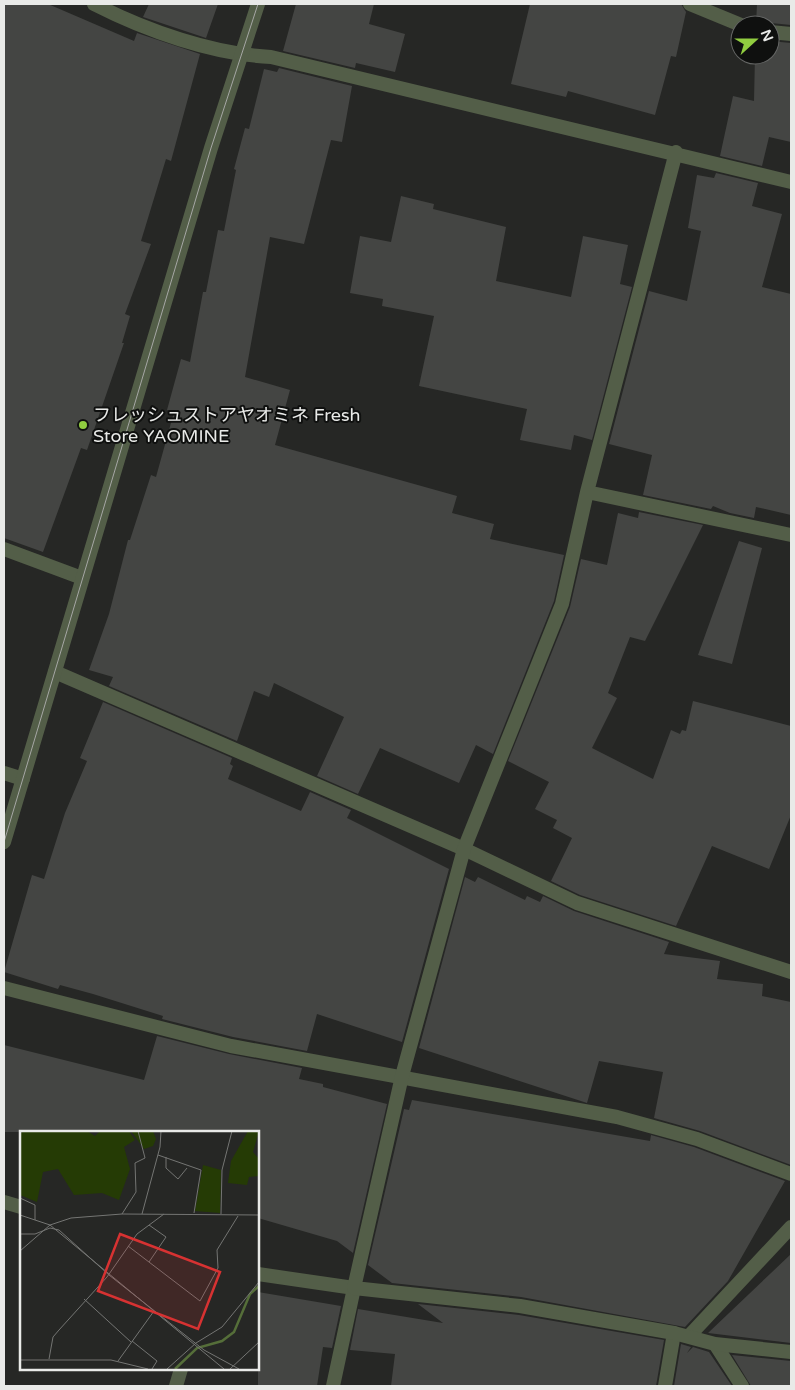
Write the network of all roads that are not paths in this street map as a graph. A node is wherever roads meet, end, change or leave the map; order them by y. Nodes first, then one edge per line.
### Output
1 (94, 4) edge
2 (258, 4) edge
3 (690, 4) edge
4 (730, 20) edge
5 (240, 56) junction
6 (676, 152) junction
7 (791, 182) edge
8 (588, 492) junction
9 (791, 535) edge
10 (4, 549) edge
11 (82, 578) junction
12 (54, 672) junction
13 (4, 773) edge
14 (23, 779) junction
15 (4, 842) edge
16 (464, 850) junction
17 (791, 972) edge
18 (4, 988) edge
19 (402, 1076) junction
20 (791, 1174) edge
21 (4, 1202) edge
22 (20, 1207) edge
23 (791, 1227) edge
24 (259, 1274) edge
25 (354, 1288) junction
26 (674, 1333) junction
27 (689, 1336) junction
28 (715, 1344) junction
29 (791, 1352) edge
30 (181, 1370) edge
31 (176, 1386) edge
32 (333, 1386) edge
33 (665, 1386) edge
34 (742, 1386) edge

1 - 5 street
2 - 5 street
3 - 4 street
5 - 6 street
5 - 11 street
6 - 7 street
6 - 8 street
8 - 9 street
8 - 16 street
10 - 11 street
11 - 12 street
12 - 14 street
12 - 16 street
13 - 14 street
14 - 15 street
16 - 17 street
16 - 19 street
18 - 19 street
19 - 20 street
19 - 25 street
21 - 22 street
23 - 27 street
24 - 25 street
25 - 26 street
25 - 32 street
26 - 27 street
26 - 33 street
27 - 28 street
28 - 29 street
28 - 34 street
30 - 31 street

